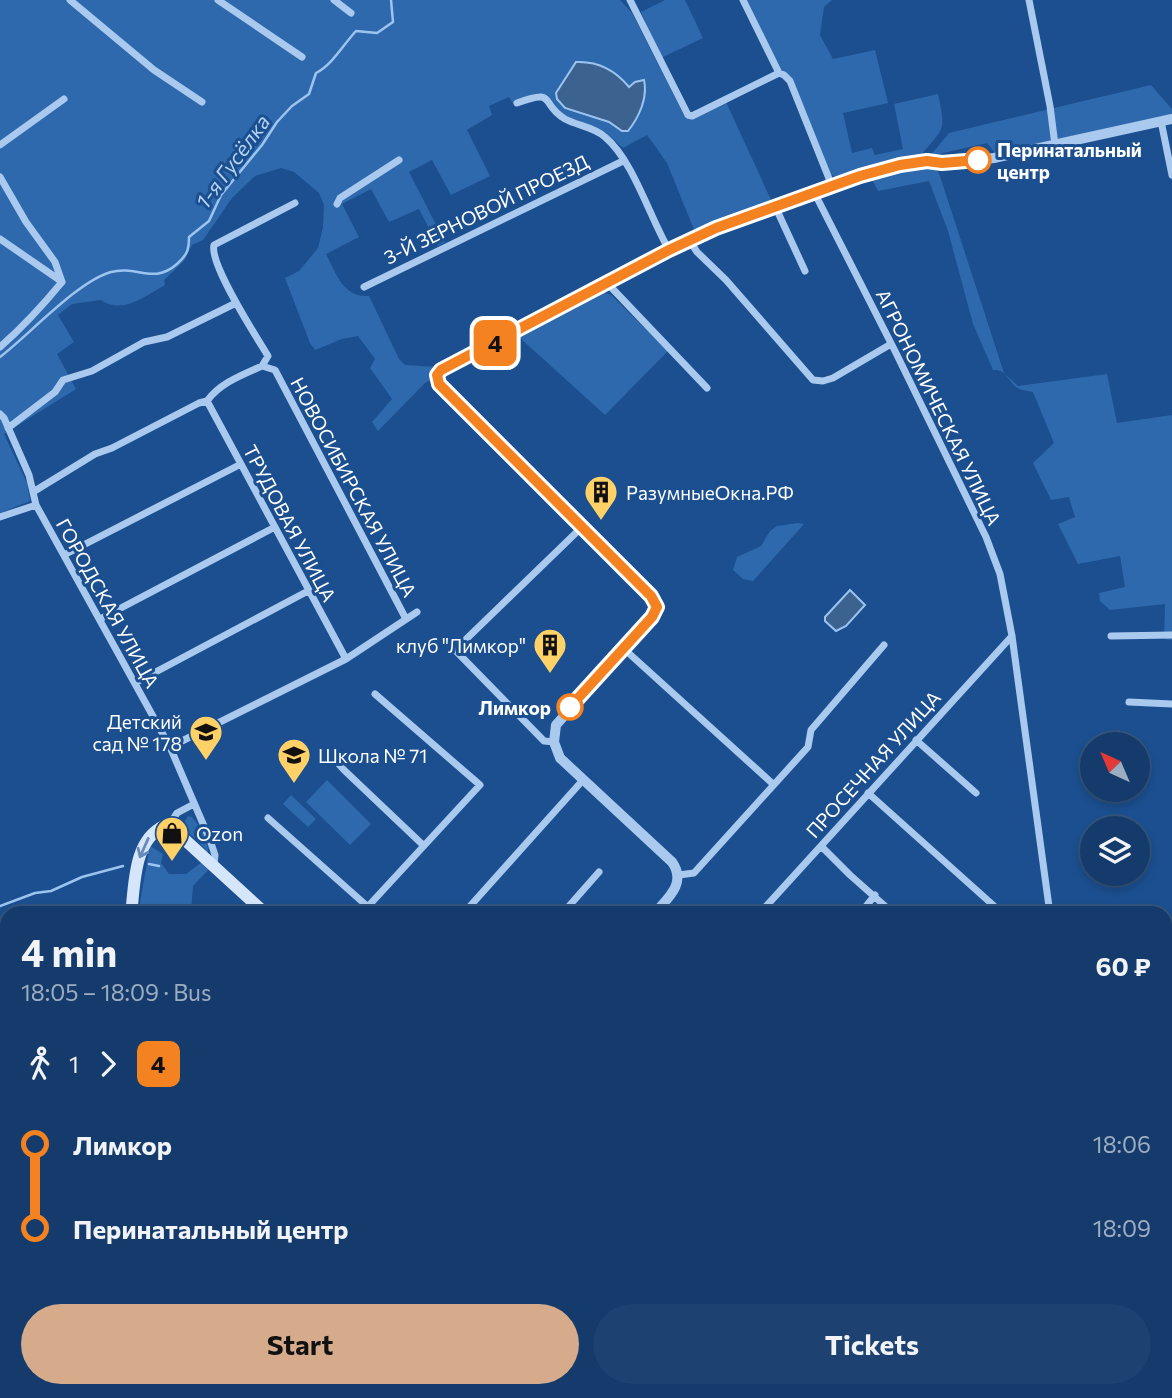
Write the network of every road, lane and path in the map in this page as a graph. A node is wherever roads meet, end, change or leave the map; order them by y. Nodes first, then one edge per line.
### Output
1 (70, 0) edge
2 (218, 0) edge
3 (334, 0) edge
4 (630, 0) edge
5 (743, 0) edge
6 (1029, 0) edge
7 (351, 13) dead end
8 (302, 57) dead end
9 (779, 74) junction
10 (64, 99) dead end
11 (202, 102) dead end
12 (517, 103) dead end
13 (1167, 120) edge
14 (0, 145) edge
15 (1055, 145) junction
16 (399, 160) dead end
17 (623, 161) junction
18 (1172, 175) edge
19 (0, 177) edge
20 (832, 186) junction
21 (814, 192) junction
22 (295, 203) dead end
23 (337, 204) dead end
24 (775, 206) junction
25 (0, 239) edge
26 (689, 240) junction
27 (669, 250) junction
28 (804, 271) dead end
29 (62, 282) junction
30 (608, 284) junction
31 (364, 287) dead end
32 (236, 303) junction
33 (891, 344) junction
34 (0, 347) edge
35 (262, 366) junction
36 (707, 388) dead end
37 (207, 401) junction
38 (0, 414) edge
39 (8, 428) junction
40 (241, 464) junction
41 (33, 492) junction
42 (36, 505) junction
43 (0, 517) edge
44 (275, 527) junction
45 (582, 527) junction
46 (64, 555) junction
47 (308, 591) junction
48 (417, 612) dead end
49 (100, 619) junction
50 (406, 619) junction
51 (1172, 635) edge
52 (1012, 636) junction
53 (1111, 636) dead end
54 (884, 645) dead end
55 (623, 648) junction
56 (346, 659) junction
57 (135, 683) junction
58 (376, 694) dead end
59 (1129, 702) dead end
60 (1172, 704) edge
61 (916, 740) junction
62 (554, 742) junction
63 (170, 747) junction
64 (335, 760) dead end
65 (583, 780) junction
66 (773, 784) junction
67 (868, 793) junction
68 (976, 793) dead end
69 (194, 804) junction
70 (268, 818) dead end
71 (168, 827) junction
72 (423, 845) junction
73 (821, 846) junction
74 (214, 866) junction
75 (599, 872) dead end
76 (679, 875) junction
77 (875, 895) junction
78 (132, 906) edge
79 (257, 906) edge
80 (367, 906) joint
81 (470, 906) edge
82 (569, 906) edge
83 (661, 906) edge
84 (766, 906) edge
85 (866, 906) edge
86 (886, 906) edge
87 (994, 906) edge
88 (1049, 906) edge

1 - 11 street
2 - 8 street
3 - 7 street
4 - 9 street
5 - 9 street
6 - 15 street
9 - 20 street
10 - 14 street
12 - 17 street
13 - 15 street
13 - 18 street
15 - 20 street
16 - 23 street
17 - 27 street
17 - 31 street, 3-Й ЗЕРНОВОЙ ПРОЕЗД
19 - 29 street
20 - 21 street
21 - 24 street
21 - 33 street, АГРОНОМИЧЕСКАЯ УЛИЦА
22 - 32 street
24 - 26 street
24 - 28 street
25 - 29 street
26 - 27 street
26 - 33 street
27 - 30 street
29 - 34 street
30 - 36 street
30 - 45 street
32 - 35 street
32 - 39 street
33 - 52 street, АГРОНОМИЧЕСКАЯ УЛИЦА
35 - 37 street
35 - 50 street, НОВОСИБИРСКАЯ УЛИЦА
37 - 40 street, ТРУДОВАЯ УЛИЦА
37 - 41 street
38 - 39 street, ГОРОДСКАЯ УЛИЦА
39 - 41 street, ГОРОДСКАЯ УЛИЦА
40 - 44 street, ТРУДОВАЯ УЛИЦА
40 - 46 street
41 - 42 street, ГОРОДСКАЯ УЛИЦА
42 - 43 street
42 - 46 street, ГОРОДСКАЯ УЛИЦА
44 - 47 street, ТРУДОВАЯ УЛИЦА
44 - 49 street
45 - 55 street
45 - 62 street
46 - 49 street, ГОРОДСКАЯ УЛИЦА
47 - 56 street, ТРУДОВАЯ УЛИЦА
47 - 57 street
48 - 50 street
49 - 57 street, ГОРОДСКАЯ УЛИЦА
50 - 56 street
51 - 53 street
52 - 61 street, ПРОСЕЧНАЯ УЛИЦА
52 - 88 street, АГРОНОМИЧЕСКАЯ УЛИЦА
54 - 66 street
55 - 62 street
55 - 66 street
56 - 63 street
57 - 63 street, ГОРОДСКАЯ УЛИЦА
58 - 72 street
59 - 60 street
61 - 67 street, ПРОСЕЧНАЯ УЛИЦА
61 - 68 street
62 - 65 street
63 - 69 street, ГОРОДСКАЯ УЛИЦА
64 - 72 street
65 - 76 street
65 - 81 street
66 - 76 street
67 - 73 street, ПРОСЕЧНАЯ УЛИЦА
67 - 87 street
69 - 71 street
69 - 74 street, ГОРОДСКАЯ УЛИЦА
70 - 80 street
71 - 74 main road
71 -> 78 main road
72 - 80 street
73 - 77 street
73 - 84 street, ПРОСЕЧНАЯ УЛИЦА
74 - 79 main road
75 - 82 street
76 - 83 street
77 - 85 street
77 - 86 street

